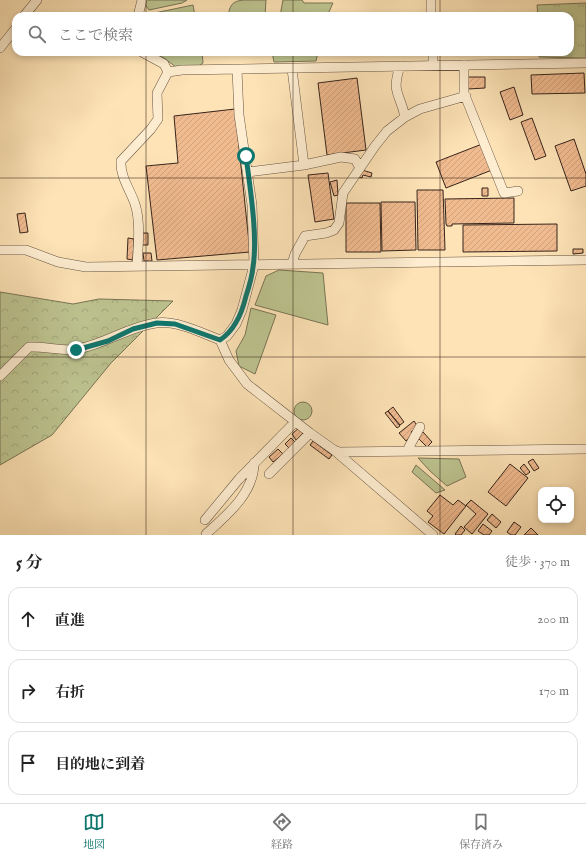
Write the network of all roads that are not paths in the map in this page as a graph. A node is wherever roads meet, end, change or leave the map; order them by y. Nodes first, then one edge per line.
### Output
1 (37, 0) edge
2 (142, 0) edge
3 (431, 0) edge
4 (27, 12) edge
5 (139, 12) edge
6 (431, 12) edge
7 (12, 33) edge
8 (0, 48) edge
9 (149, 56) edge
10 (432, 56) edge
11 (586, 63) edge
12 (433, 65) junction
13 (464, 65) junction
14 (400, 66) junction
15 (292, 69) junction
16 (237, 70) junction
17 (168, 72) junction
18 (466, 96) junction
19 (405, 117) junction
20 (304, 166) junction
21 (360, 168) junction
22 (248, 172) junction
23 (518, 191) dead end
24 (0, 250) edge
25 (586, 260) edge
26 (292, 264) junction
27 (254, 265) junction
28 (137, 266) junction
29 (220, 340) junction
30 (0, 376) edge
31 (295, 422) junction
32 (420, 427) dead end
33 (310, 433) junction
34 (586, 449) edge
35 (334, 450) junction
36 (408, 452) junction
37 (254, 463) junction
38 (269, 474) dead end
39 (205, 520) dead end
40 (206, 534) dead end
41 (433, 535) edge

1 - 4 street
2 - 5 street
3 - 6 street
7 - 8 street
9 - 17 street
10 - 12 street
11 - 13 street
12 - 13 street
12 - 14 street
13 - 18 street
14 - 15 street
14 - 19 street
15 - 16 street
15 - 20 street
16 - 17 street
16 - 22 street
17 - 28 street
18 - 19 street
18 - 23 street
19 - 21 street
20 - 21 street
20 - 22 street
21 - 26 street
22 - 27 street
24 - 28 street
25 - 26 street
26 - 27 street
27 - 28 street
27 - 29 street
29 - 30 street
29 - 31 street
31 - 33 street
31 - 37 street
32 - 36 street
33 - 35 street
33 - 38 street
34 - 36 street
35 - 36 street
35 - 41 street
37 - 39 street
37 - 40 street

